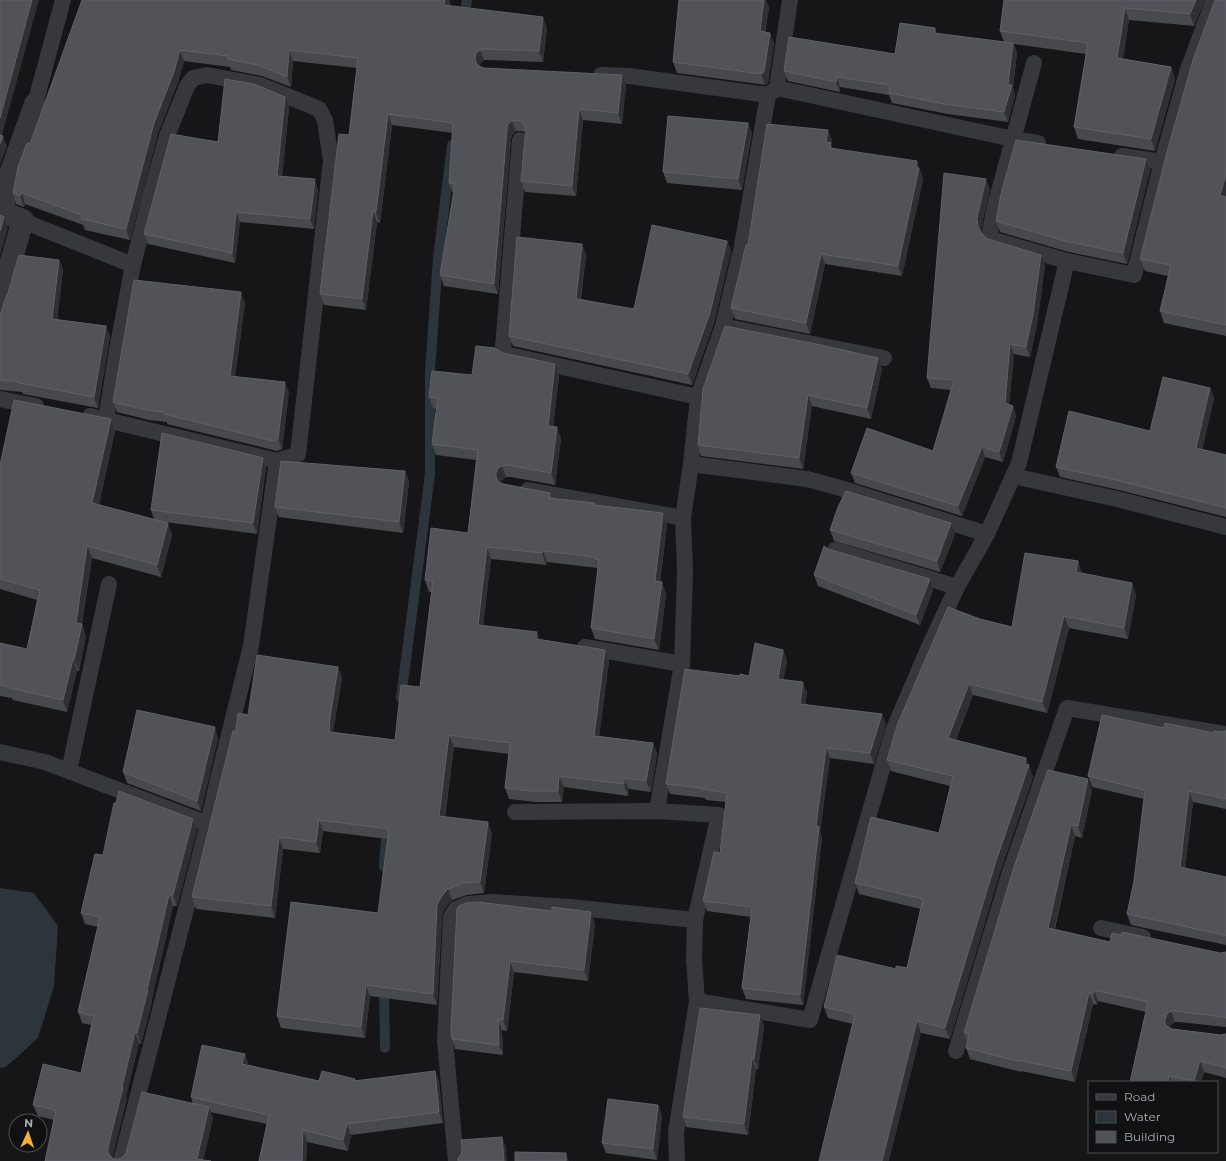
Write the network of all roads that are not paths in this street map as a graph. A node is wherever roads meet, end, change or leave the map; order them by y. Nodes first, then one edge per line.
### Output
1 (63, 0) edge
2 (790, 0) edge
3 (1214, 0) edge
4 (1034, 63) dead end
5 (590, 74) edge
6 (772, 92) junction
7 (35, 104) joint
8 (1013, 139) junction
9 (520, 140) dead end
10 (1052, 145) edge
11 (1107, 153) edge
12 (1162, 162) junction
13 (0, 212) edge
14 (23, 220) junction
15 (1067, 261) junction
16 (133, 265) junction
17 (0, 300) edge
18 (723, 326) junction
19 (884, 358) dead end
20 (698, 397) junction
21 (0, 399) edge
22 (53, 409) edge
23 (76, 414) edge
24 (106, 419) junction
25 (277, 461) junction
26 (307, 463) edge
27 (691, 464) junction
28 (1013, 476) junction
29 (517, 488) edge
30 (683, 518) junction
31 (1226, 527) edge
32 (987, 534) junction
33 (835, 550) edge
34 (109, 584) dead end
35 (957, 587) junction
36 (571, 645) edge
37 (682, 664) junction
38 (1226, 734) edge
39 (0, 752) edge
40 (69, 771) junction
41 (657, 811) junction
42 (515, 812) dead end
43 (208, 824) junction
44 (696, 920) junction
45 (1101, 928) dead end
46 (1161, 941) edge
47 (697, 1002) junction
48 (956, 1052) dead end
49 (121, 1161) edge
50 (456, 1161) edge
51 (677, 1161) edge

1 - 7 lane
2 - 6 lane
3 - 12 lane
4 - 8 lane
5 - 6 lane
6 - 8 lane
6 - 18 lane
7 - 14 street
8 - 10 lane
8 - 15 lane
9 - 20 lane
11 - 12 lane
12 - 15 lane
13 - 14 lane
14 - 16 lane
14 - 17 street
15 - 28 lane
16 - 24 lane
16 - 25 lane
18 - 19 lane
18 - 20 lane
20 - 27 lane
21 - 22 lane
23 - 24 lane
24 - 25 lane
25 - 26 lane
25 - 43 lane
27 - 30 lane
27 - 32 lane
28 - 31 lane
28 - 32 lane
29 - 30 lane
30 - 37 lane
32 - 35 lane
33 - 35 lane
34 - 40 lane
35 - 47 lane
36 - 37 lane
37 - 41 lane
38 - 48 lane
39 - 40 lane
40 - 43 lane
41 - 42 lane
41 - 44 lane
43 - 49 lane
44 - 47 lane
44 - 50 lane
45 - 46 lane
47 - 51 lane

